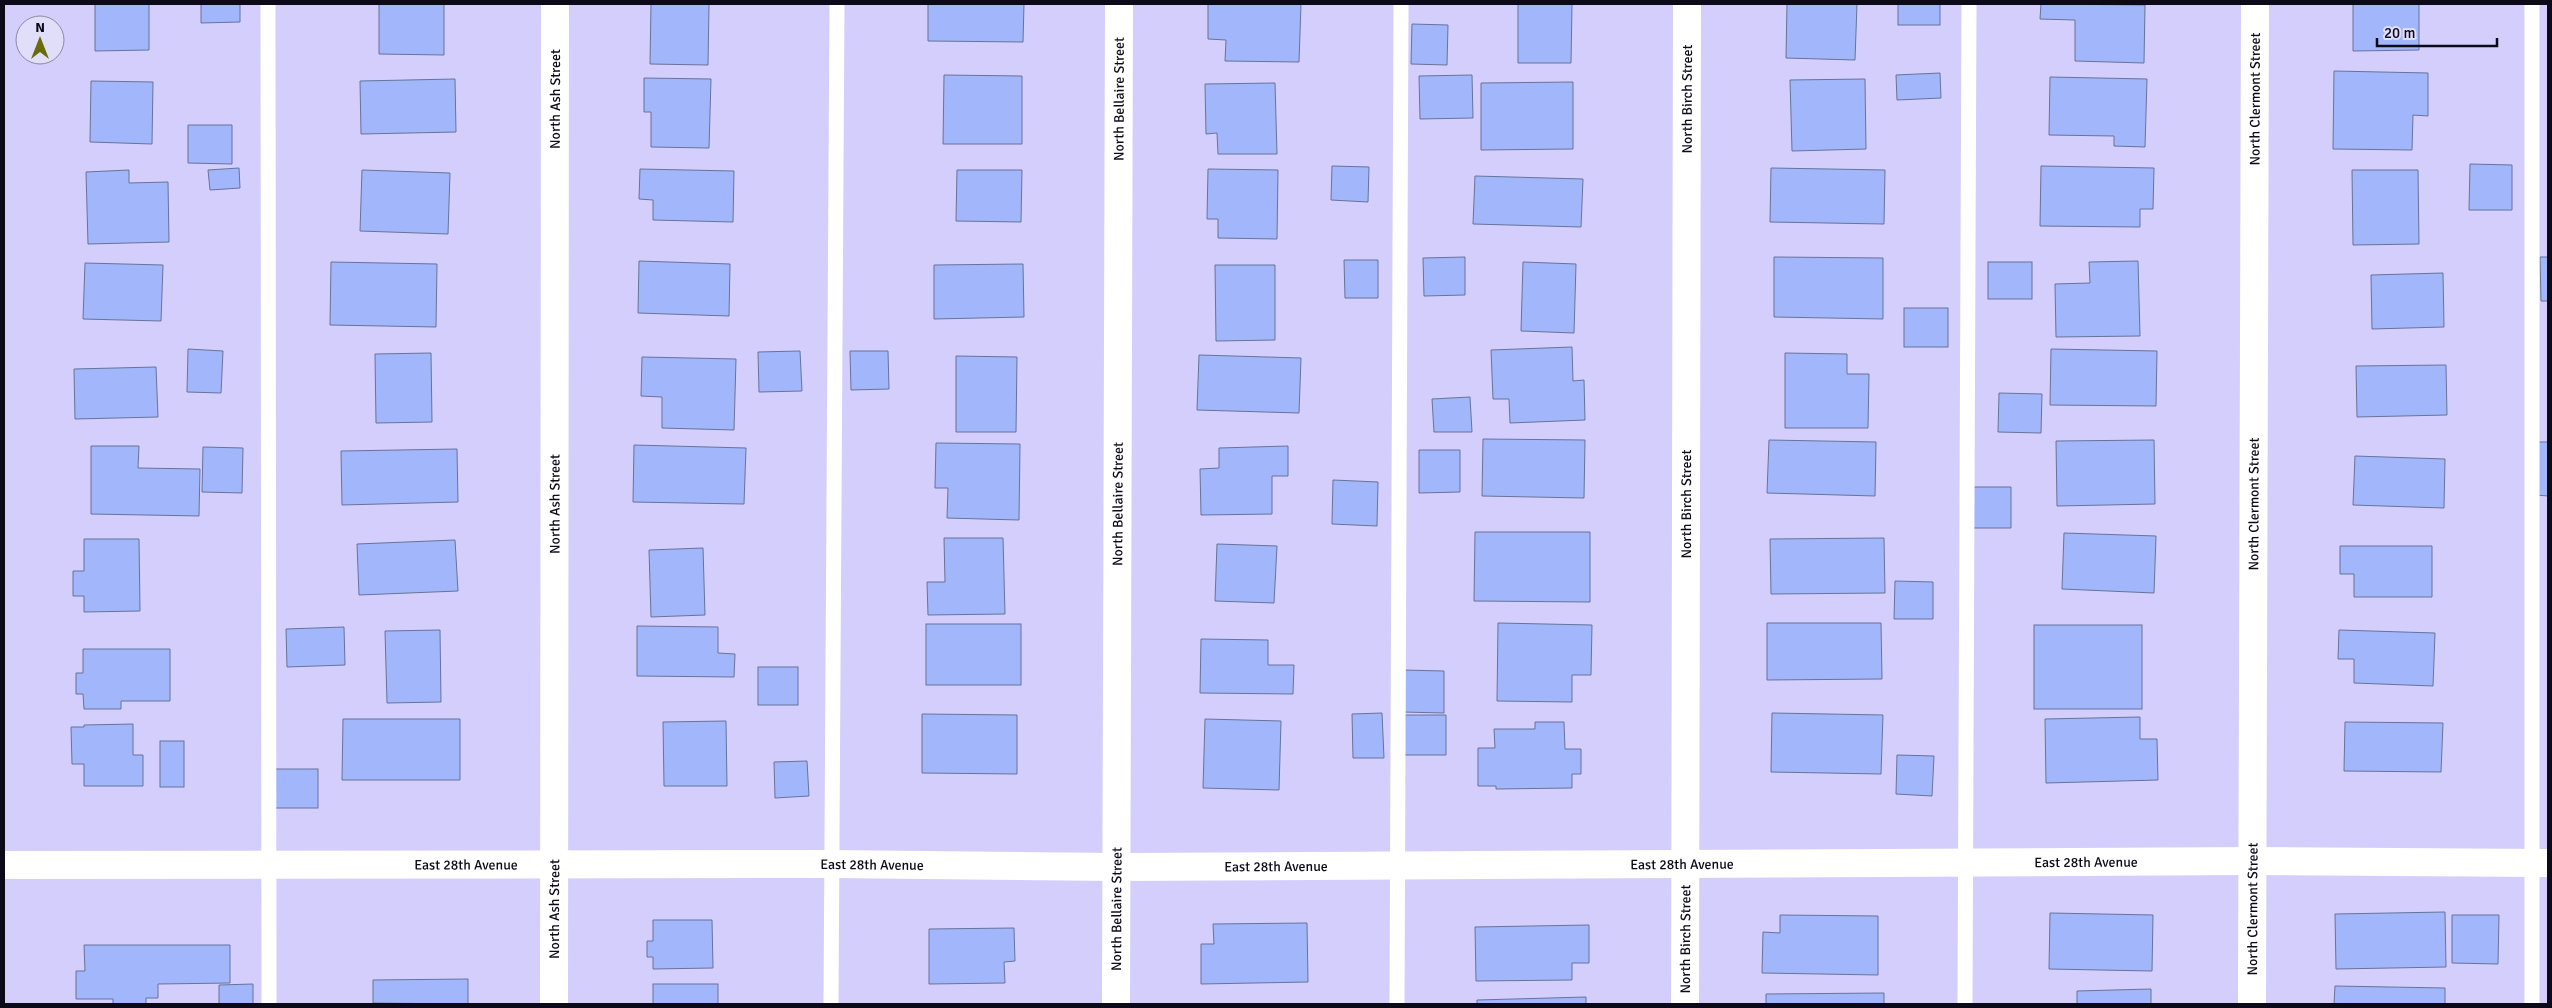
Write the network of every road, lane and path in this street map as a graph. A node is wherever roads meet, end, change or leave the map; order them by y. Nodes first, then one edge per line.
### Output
1 (268, 4) edge
2 (555, 4) edge
3 (837, 4) edge
4 (1119, 4) edge
5 (1401, 4) edge
6 (1687, 4) edge
7 (1969, 4) edge
8 (2255, 4) edge
9 (2532, 4) edge
10 (2252, 861) junction
11 (832, 864) junction
12 (1686, 864) junction
13 (1966, 864) junction
14 (2540, 864) edge
15 (4, 865) edge
16 (269, 865) junction
17 (554, 865) junction
18 (1397, 866) junction
19 (1116, 867) junction
20 (269, 1004) edge
21 (554, 1004) edge
22 (832, 1004) edge
23 (1116, 1004) edge
24 (1397, 1004) edge
25 (1685, 1004) edge
26 (1965, 1004) edge
27 (2252, 1004) edge
28 (2532, 1004) edge

1 - 16 lane
2 - 17 street, North Ash Street
3 - 11 lane
4 - 19 street, North Bellaire Street
5 - 18 lane
6 - 12 street, North Birch Street
7 - 13 lane
8 - 10 street, North Clermont Street
9 - 14 lane
10 - 13 street, East 28th Avenue
10 - 14 street, East 28th Avenue
10 - 27 street, North Clermont Street
11 - 17 street, East 28th Avenue
11 - 19 street, East 28th Avenue
11 - 22 lane
12 - 13 street, East 28th Avenue
12 - 18 street, East 28th Avenue
12 - 25 street, North Birch Street
13 - 26 lane
14 - 28 lane
15 - 16 street, East 28th Avenue
16 - 17 street, East 28th Avenue
16 - 20 lane
17 - 21 street, North Ash Street
18 - 19 street, East 28th Avenue
18 - 24 lane
19 - 23 street, North Bellaire Street

